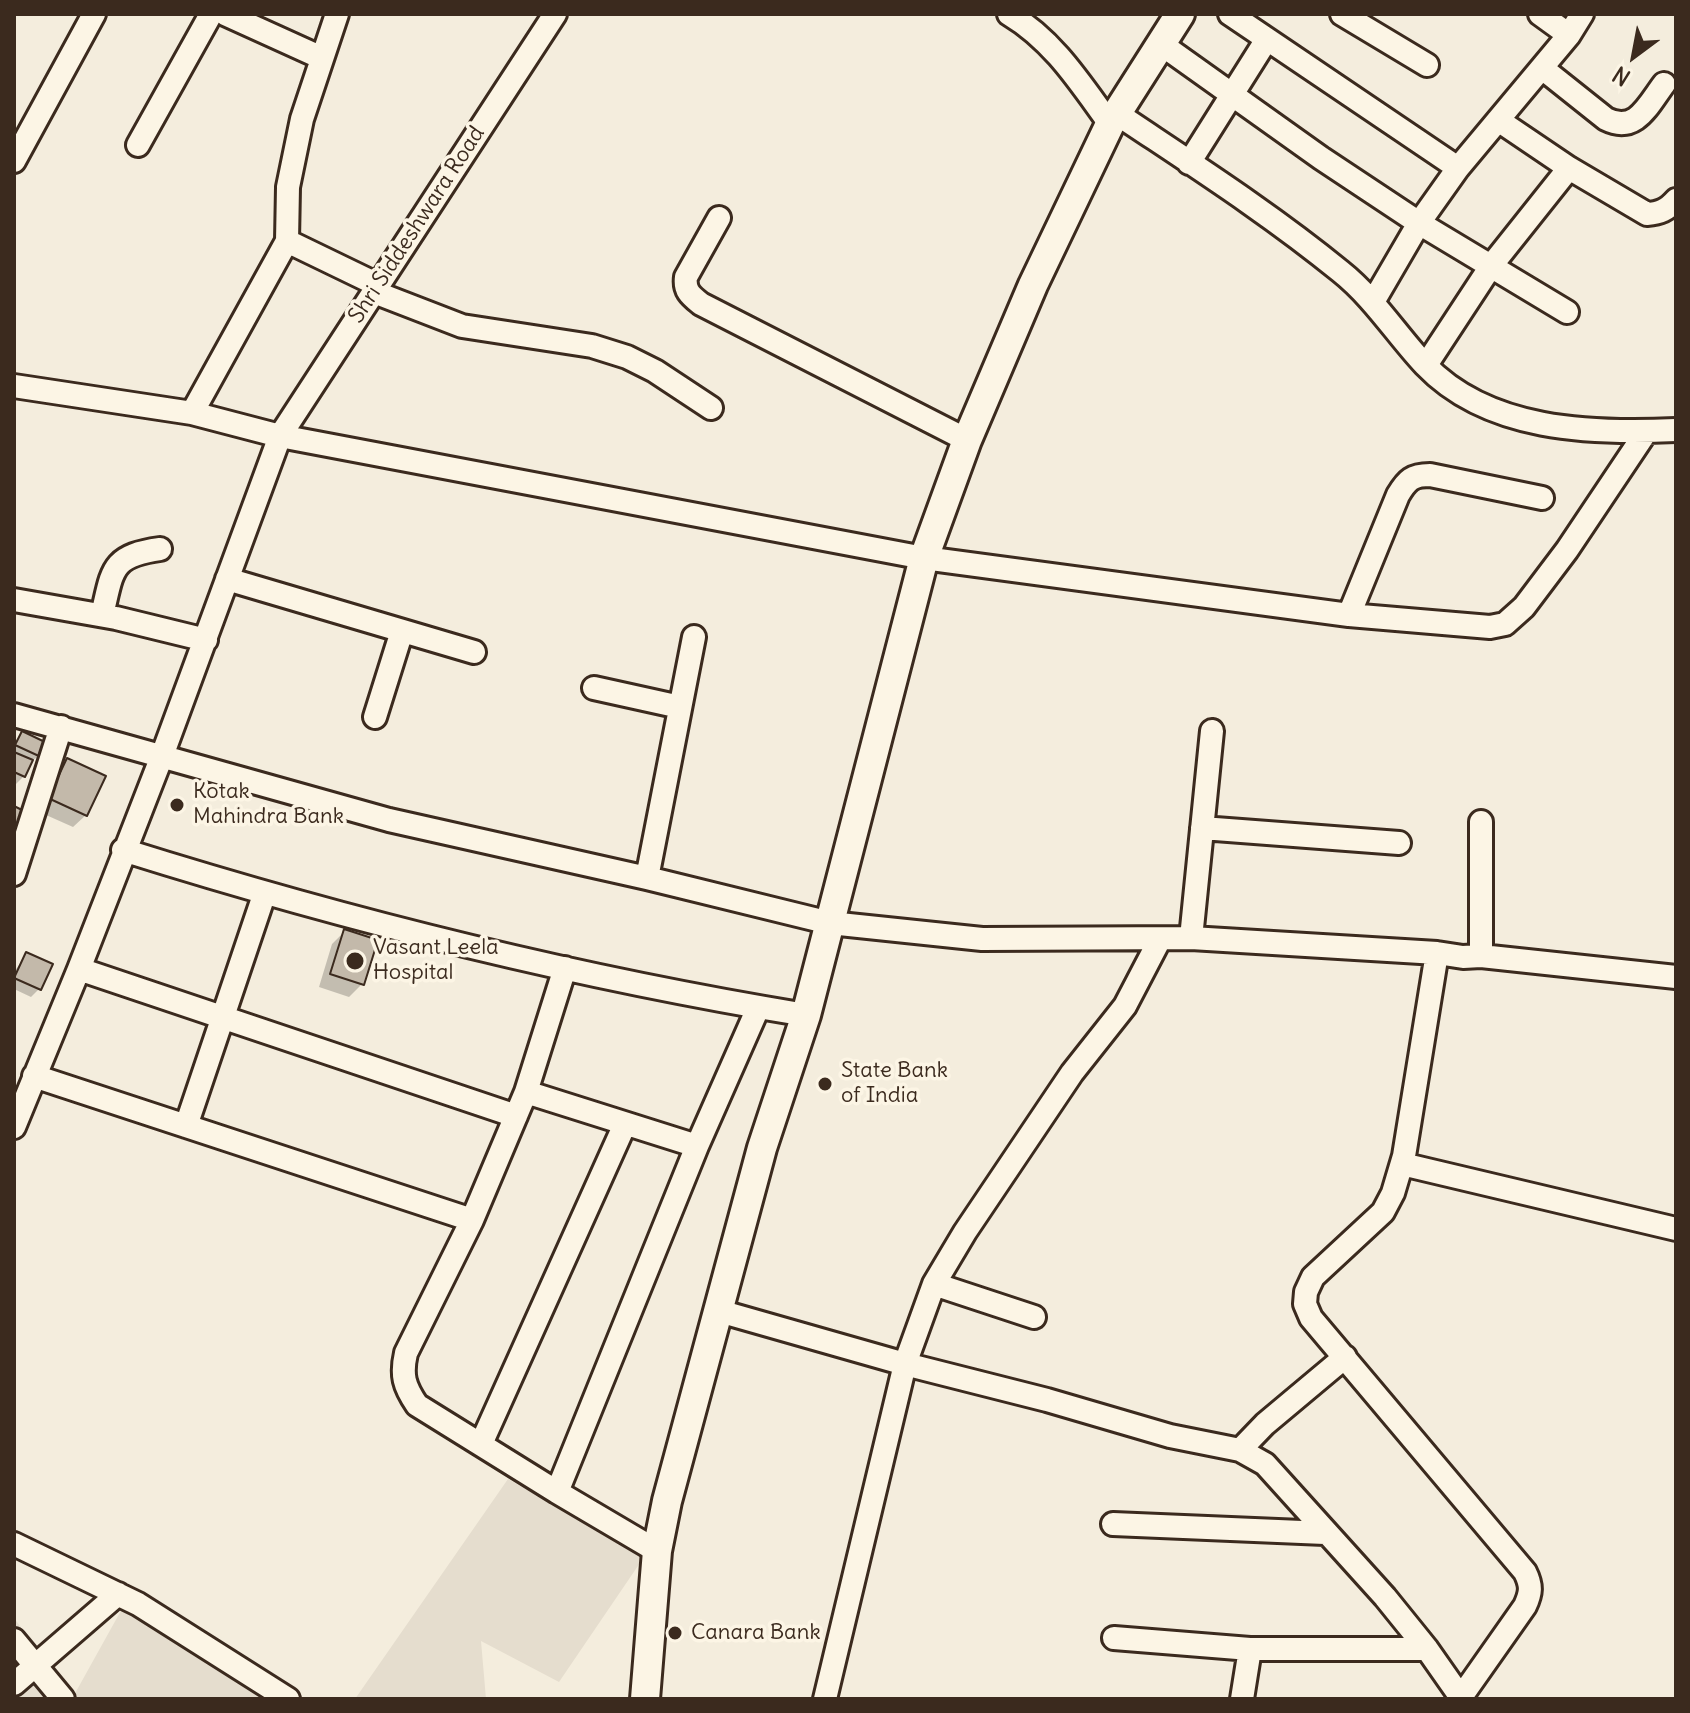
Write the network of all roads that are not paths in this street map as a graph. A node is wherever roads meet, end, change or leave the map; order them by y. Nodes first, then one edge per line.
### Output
1 (94, 14) edge
2 (211, 14) edge
3 (225, 14) edge
4 (337, 14) edge
5 (555, 14) edge
6 (1009, 14) edge
7 (1180, 14) edge
8 (1230, 14) edge
9 (1342, 14) edge
10 (1540, 14) edge
11 (1582, 14) edge
12 (1569, 35) junction
13 (1267, 39) junction
14 (1161, 44) junction
15 (322, 58) junction
16 (1427, 65) dead end
17 (1542, 68) junction
18 (1664, 84) dead end
19 (1232, 94) junction
20 (1113, 118) junction
21 (1498, 120) junction
22 (138, 145) dead end
23 (14, 161) edge
24 (1189, 163) junction
25 (1458, 168) junction
26 (1569, 168) junction
27 (1676, 200) edge
28 (719, 218) dead end
29 (1419, 223) junction
30 (287, 241) junction
31 (1491, 266) junction
32 (376, 289) junction
33 (1373, 302) junction
34 (1567, 312) dead end
35 (1426, 365) junction
36 (14, 386) edge
37 (711, 408) dead end
38 (192, 413) junction
39 (1660, 431) edge
40 (280, 436) junction
41 (967, 440) junction
42 (1676, 449) edge
43 (1542, 498) dead end
44 (160, 549) dead end
45 (924, 558) junction
46 (227, 579) junction
47 (14, 600) edge
48 (102, 615) junction
49 (1349, 615) junction
50 (402, 631) junction
51 (694, 637) dead end
52 (206, 640) junction
53 (474, 652) dead end
54 (594, 688) dead end
55 (680, 707) junction
56 (14, 715) edge
57 (375, 717) dead end
58 (61, 727) junction
59 (1212, 731) dead end
60 (162, 756) junction
61 (1481, 822) dead end
62 (1202, 828) junction
63 (1399, 843) dead end
64 (123, 850) junction
65 (14, 874) edge
66 (647, 878) junction
67 (264, 895) junction
68 (830, 923) junction
69 (1191, 938) junction
70 (1160, 939) junction
71 (1437, 953) junction
72 (1481, 956) junction
73 (565, 968) junction
74 (79, 969) junction
75 (1676, 977) edge
76 (758, 1008) junction
77 (806, 1015) junction
78 (223, 1016) junction
79 (34, 1076) junction
80 (526, 1092) junction
81 (516, 1116) junction
82 (625, 1124) junction
83 (186, 1126) junction
84 (14, 1127) edge
85 (697, 1146) junction
86 (1402, 1164) junction
87 (472, 1220) junction
88 (1676, 1229) edge
89 (934, 1284) junction
90 (719, 1311) junction
91 (1034, 1317) dead end
92 (1345, 1357) junction
93 (905, 1364) junction
94 (481, 1444) junction
95 (1240, 1450) junction
96 (557, 1492) junction
97 (1113, 1524) dead end
98 (1325, 1533) junction
99 (14, 1544) edge
100 (657, 1551) junction
101 (118, 1594) junction
102 (1114, 1638) dead end
103 (14, 1640) edge
104 (1250, 1649) junction
105 (1427, 1649) junction
106 (35, 1666) junction
107 (14, 1684) edge
108 (1461, 1698) edge
109 (63, 1699) edge
110 (288, 1699) edge
111 (645, 1699) edge
112 (825, 1699) edge
113 (1242, 1699) edge

1 - 23 street
2 - 22 street
3 - 15 street
4 - 15 street
5 - 32 street, Shri Siddeshwara Road
6 - 20 street
7 - 14 main road
8 - 13 street
9 - 16 street
10 - 12 street
11 - 12 street
12 - 17 street
13 - 19 street
13 - 25 street
14 - 19 street
14 - 20 main road
15 - 30 street
17 - 18 street
17 - 21 street
19 - 24 street
19 - 29 street
20 - 24 street
20 - 41 main road
21 - 25 street
21 - 26 street
24 - 33 street
25 - 29 street
26 - 27 street
26 - 31 street
28 - 41 street
29 - 31 street
29 - 33 street
30 - 32 street
30 - 38 street
31 - 34 street
31 - 35 street
32 - 37 street
32 - 40 street, Shri Siddeshwara Road
33 - 35 street
35 - 39 street
36 - 38 street
38 - 40 street
39 - 42 street
39 - 49 street
40 - 45 street
40 - 46 street, Shri Siddeshwara Road
41 - 45 main road
43 - 49 street
44 - 48 street
45 - 49 street
45 - 68 main road
46 - 50 street
46 - 52 street, Shri Siddeshwara Road
47 - 48 street
48 - 52 street
50 - 53 street
50 - 57 street
51 - 55 street
52 - 60 street, Shri Siddeshwara Road
54 - 55 street
55 - 66 street
56 - 58 street
58 - 60 street
58 - 65 street
59 - 62 street
60 - 64 street, Shri Siddeshwara Road
60 - 66 street
61 - 72 street
62 - 63 street
62 - 69 street
64 - 67 street
64 - 74 street, Shri Siddeshwara Road
66 - 68 street
67 - 73 street
67 - 78 street
68 - 70 street
68 - 77 main road
69 - 70 street
69 - 71 street
70 - 89 street
71 - 72 street
71 - 86 street
72 - 75 street
73 - 76 street
73 - 80 street
74 - 78 street
74 - 79 street, Shri Siddeshwara Road
76 - 77 street
76 - 85 street
77 - 90 main road
78 - 81 street
78 - 83 street
79 - 83 street
79 - 84 street, Shri Siddeshwara Road
80 - 81 street
80 - 82 street
81 - 87 street
82 - 85 street
82 - 94 street
83 - 87 street
85 - 96 street
86 - 88 street
86 - 92 street
87 - 94 street
89 - 91 street
89 - 93 street
90 - 93 street
90 - 100 main road
92 - 95 street
92 - 108 street
93 - 95 street
93 - 112 street
94 - 96 street
95 - 98 street
96 - 100 street
97 - 98 street
98 - 105 street
99 - 101 street
100 - 111 main road
101 - 106 street
101 - 110 street
102 - 104 street
103 - 106 street
104 - 105 street
104 - 113 street
105 - 108 street
106 - 107 street
106 - 109 street

